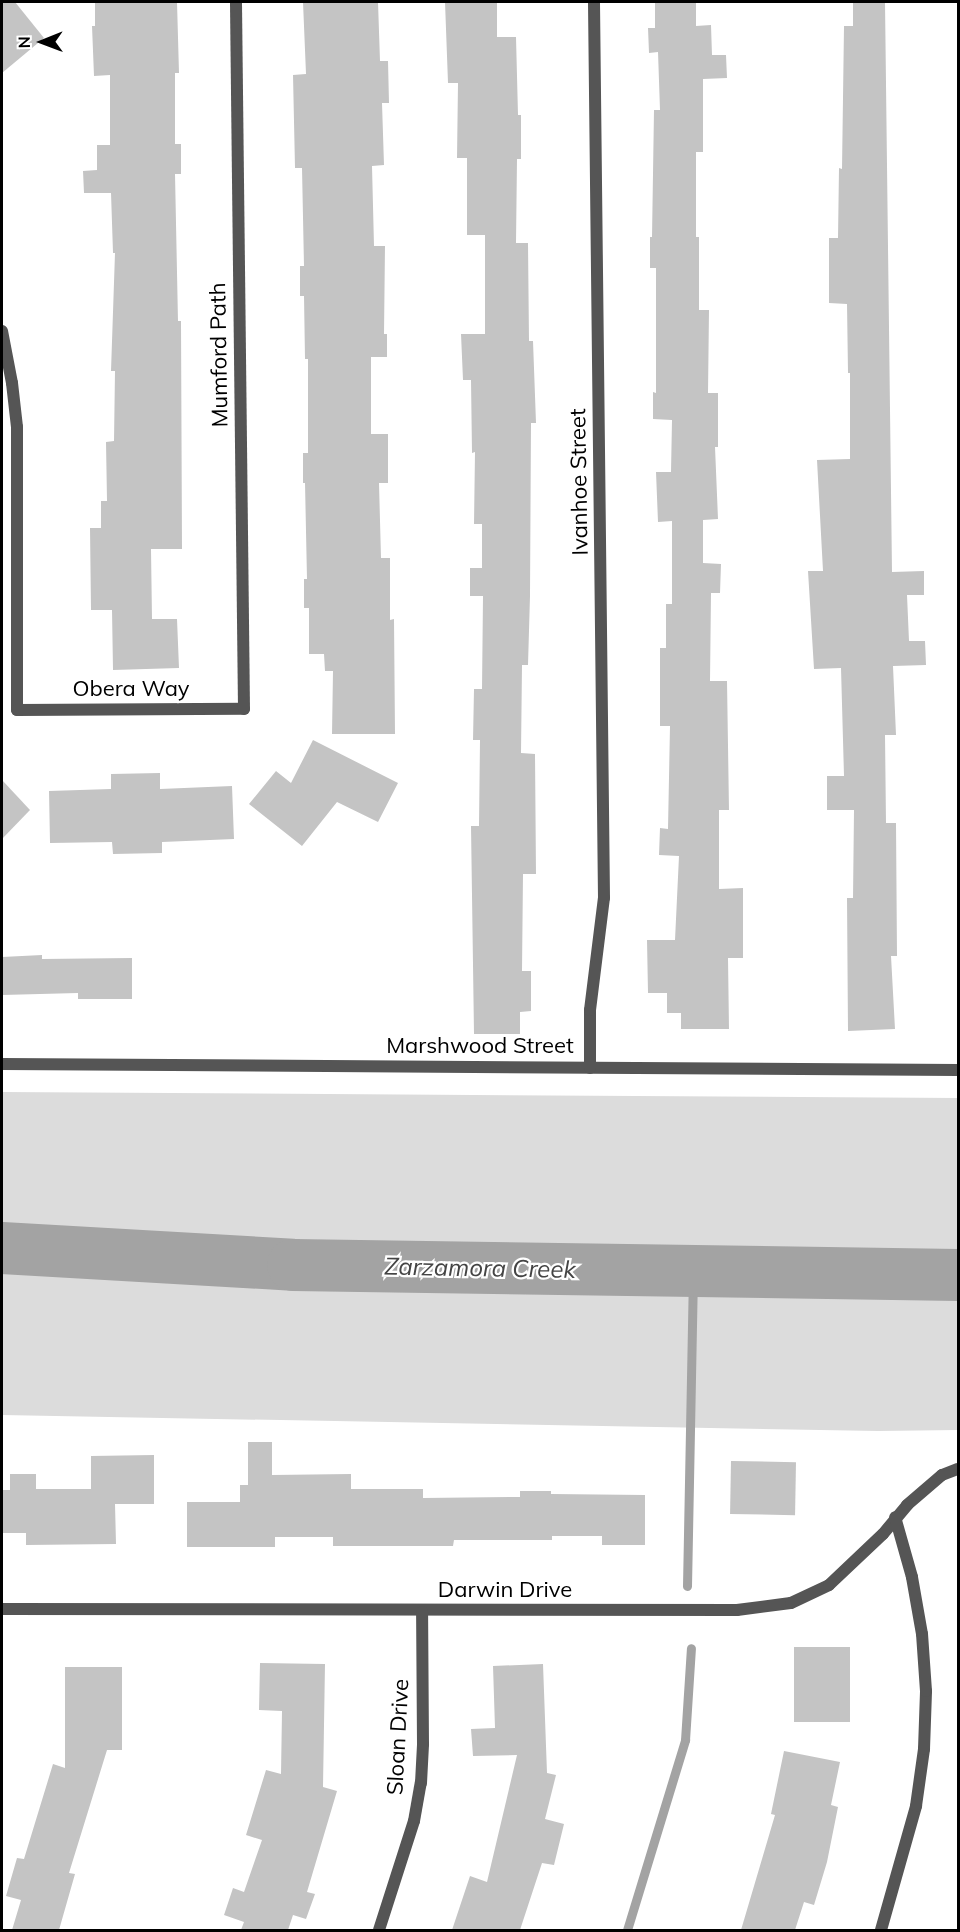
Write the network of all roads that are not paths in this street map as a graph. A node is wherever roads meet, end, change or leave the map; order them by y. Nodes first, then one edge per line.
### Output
1 (236, 2) edge
2 (594, 2) edge
3 (2, 332) edge
4 (244, 709) joint
5 (2, 1064) edge
6 (590, 1068) junction
7 (958, 1070) edge
8 (958, 1469) edge
9 (895, 1517) junction
10 (2, 1609) edge
11 (422, 1612) junction
12 (379, 1930) edge
13 (881, 1930) edge

1 - 4 street, Mumford Path
2 - 6 street, Ivanhoe Street
3 - 4 street, Obera Way
5 - 6 street, Marshwood Street
6 - 7 street, Marshwood Street
8 - 9 street, Darwin Drive
9 - 11 street, Darwin Drive
9 - 13 street
10 - 11 street, Darwin Drive
11 - 12 street, Sloan Drive

